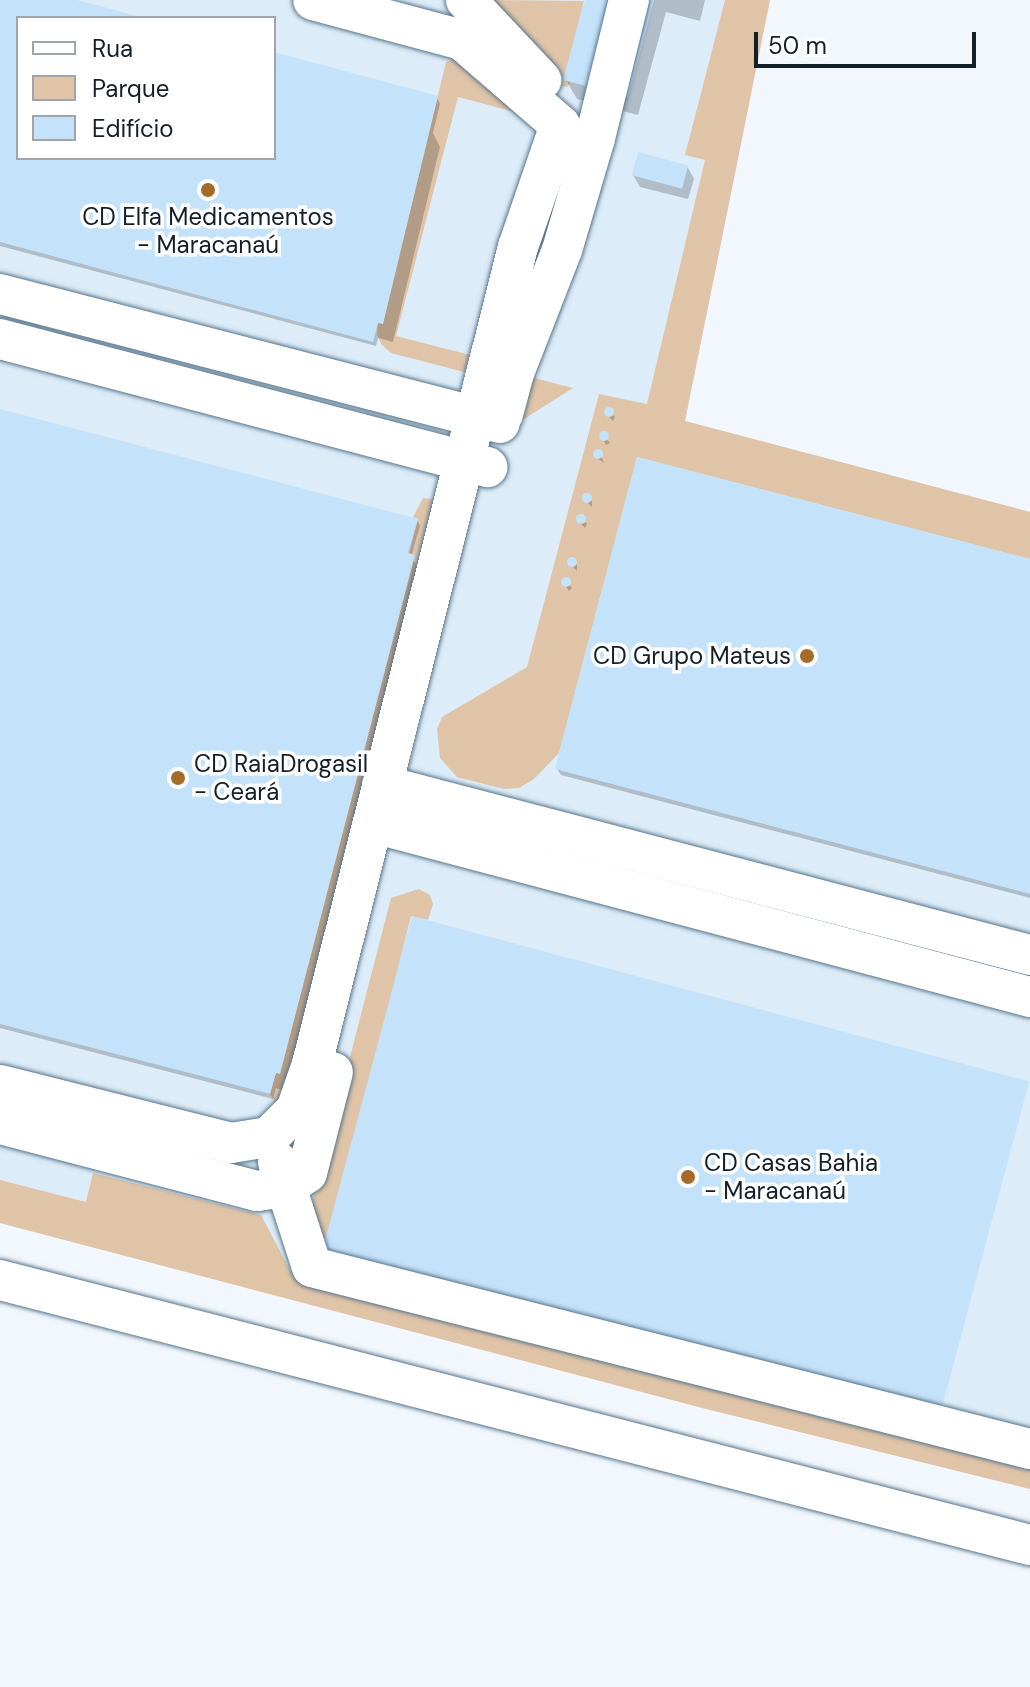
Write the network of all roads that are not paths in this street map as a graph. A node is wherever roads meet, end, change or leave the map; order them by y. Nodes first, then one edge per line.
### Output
1 (313, 0) edge
2 (466, 0) edge
3 (629, 0) edge
4 (595, 138) junction
5 (0, 294) edge
6 (0, 339) edge
7 (488, 420) junction
8 (477, 465) junction
9 (394, 788) junction
10 (384, 826) junction
11 (1030, 955) edge
12 (1030, 997) edge
13 (0, 1085) edge
14 (0, 1124) edge
15 (269, 1137) junction
16 (286, 1187) junction
17 (0, 1280) edge
18 (1030, 1449) edge
19 (1030, 1545) edge

1 - 7 lane
2 - 4 lane
3 - 4 lane
4 - 7 lane
5 - 7 lane
6 - 8 lane
7 - 8 lane
8 - 9 lane
9 - 10 lane
9 - 11 lane
10 - 12 lane
10 - 15 lane
10 - 16 lane
13 - 15 lane
14 - 16 lane
15 - 16 lane
16 - 18 lane
17 - 19 lane

